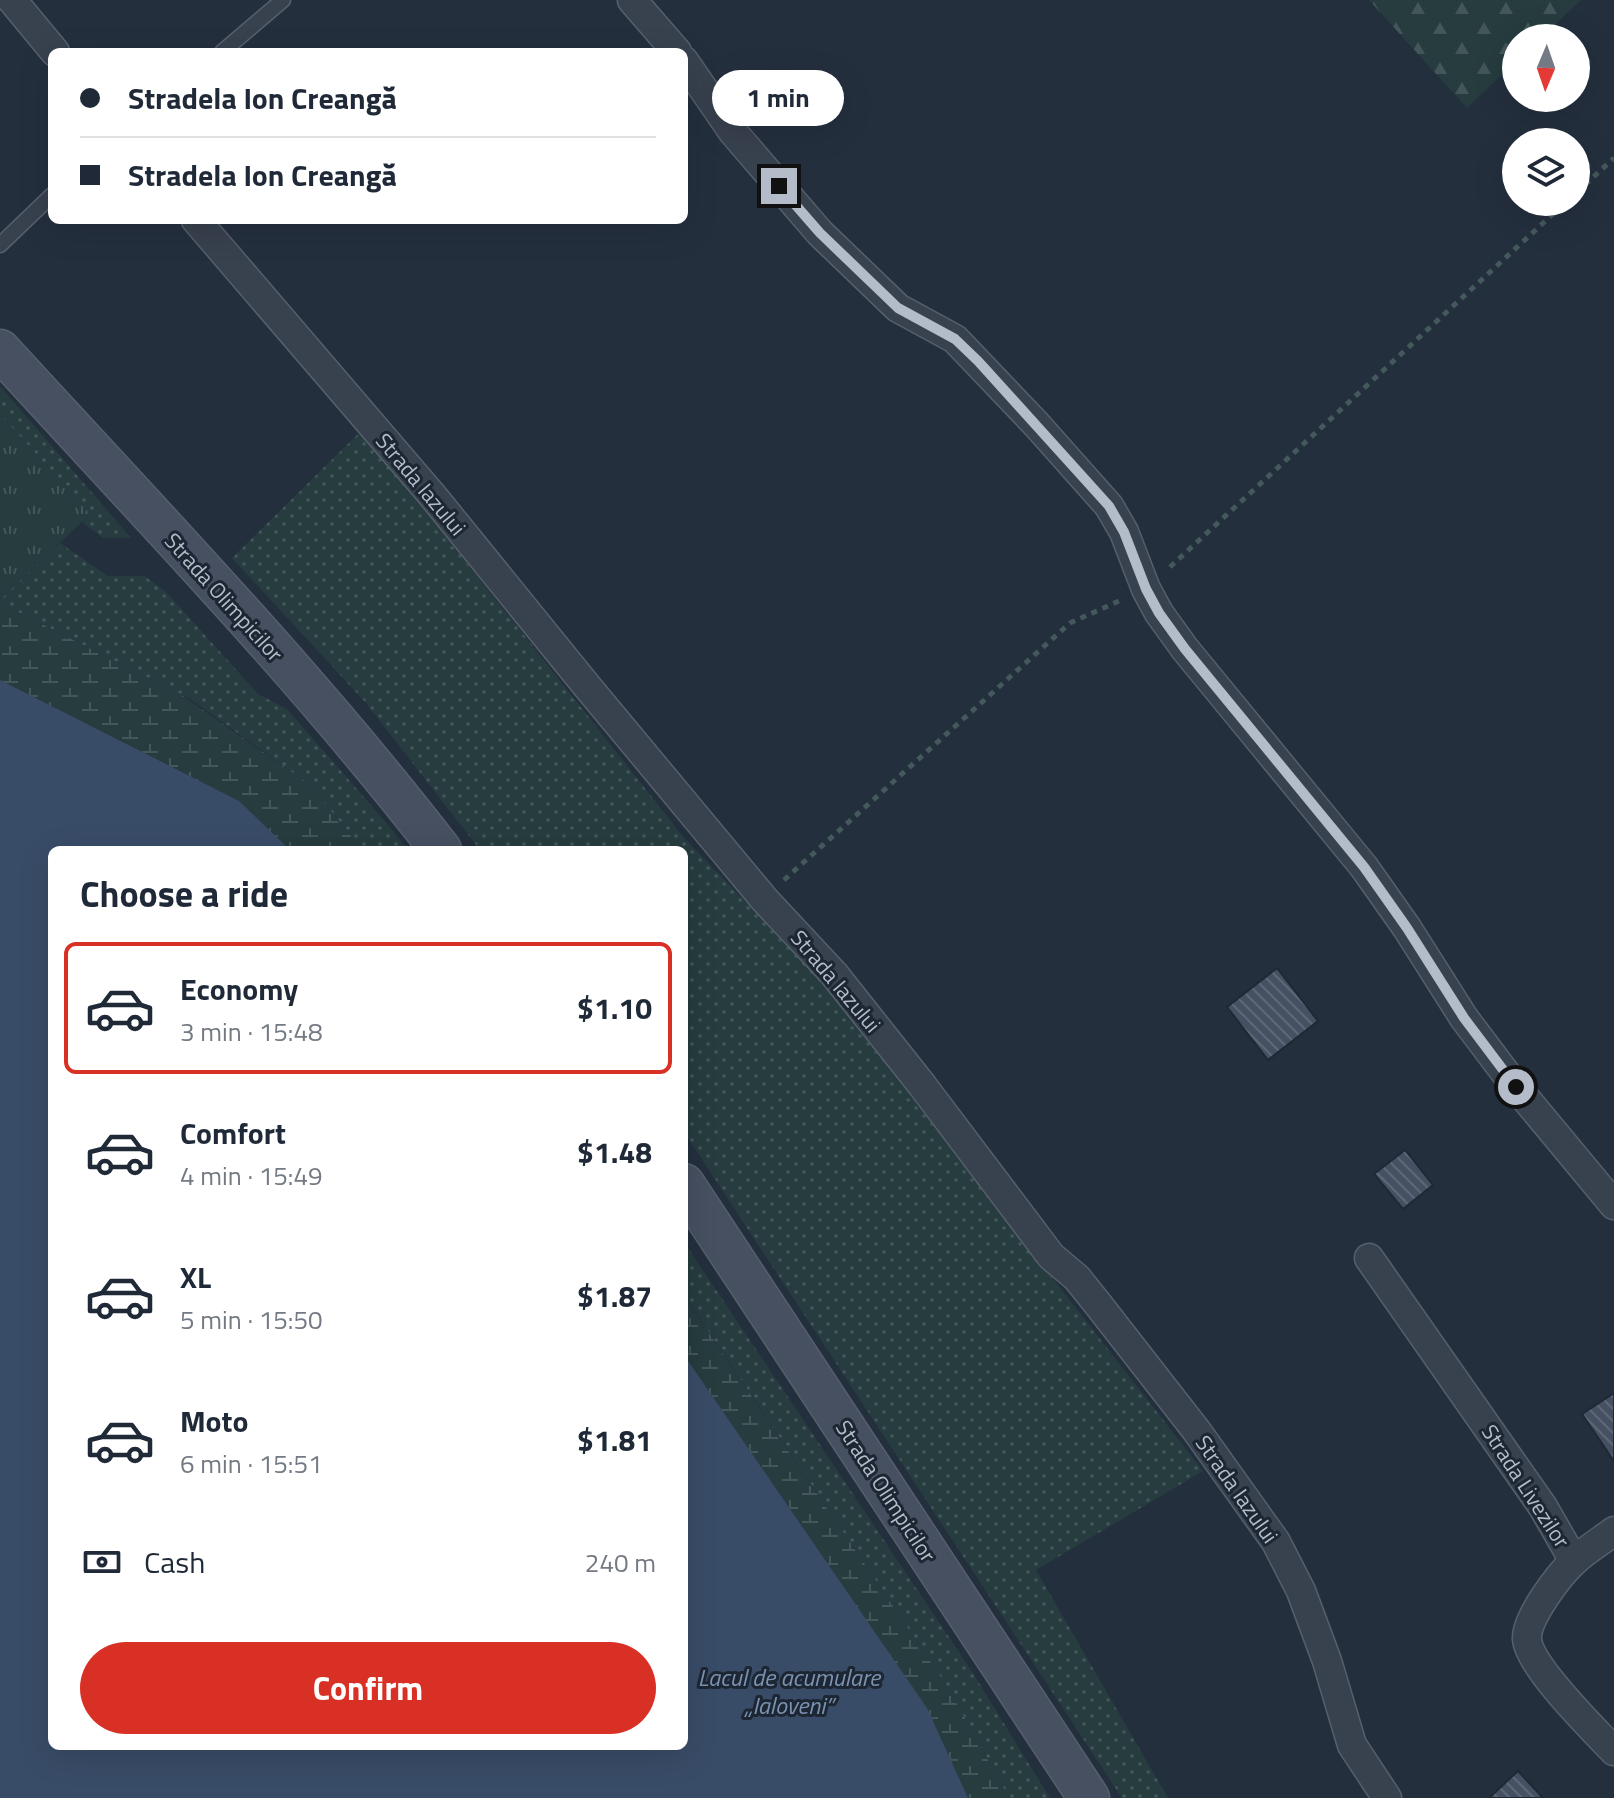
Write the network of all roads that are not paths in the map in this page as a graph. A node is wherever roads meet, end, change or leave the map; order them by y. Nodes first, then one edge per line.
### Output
1 (12, 0) edge
2 (283, 0) edge
3 (632, 0) edge
4 (52, 48) edge
5 (227, 48) edge
6 (674, 48) edge
7 (688, 67) edge
8 (48, 199) edge
9 (199, 224) edge
10 (0, 245) edge
11 (0, 350) edge
12 (438, 846) edge
13 (688, 1190) edge
14 (1614, 1205) edge
15 (1369, 1258) dead end
16 (1614, 1531) edge
17 (1574, 1561) junction
18 (1614, 1751) edge
19 (1089, 1798) edge
20 (1387, 1798) edge

1 - 4 street
2 - 5 lane
3 - 6 street
7 - 14 street
8 - 10 lane
9 - 20 street, Strada Iazului
11 - 12 main road, Strada Olimpicilor
13 - 19 main road, Strada Olimpicilor
15 - 17 street, Strada Livezilor
16 - 17 street
17 - 18 street, Strada Livezilor

